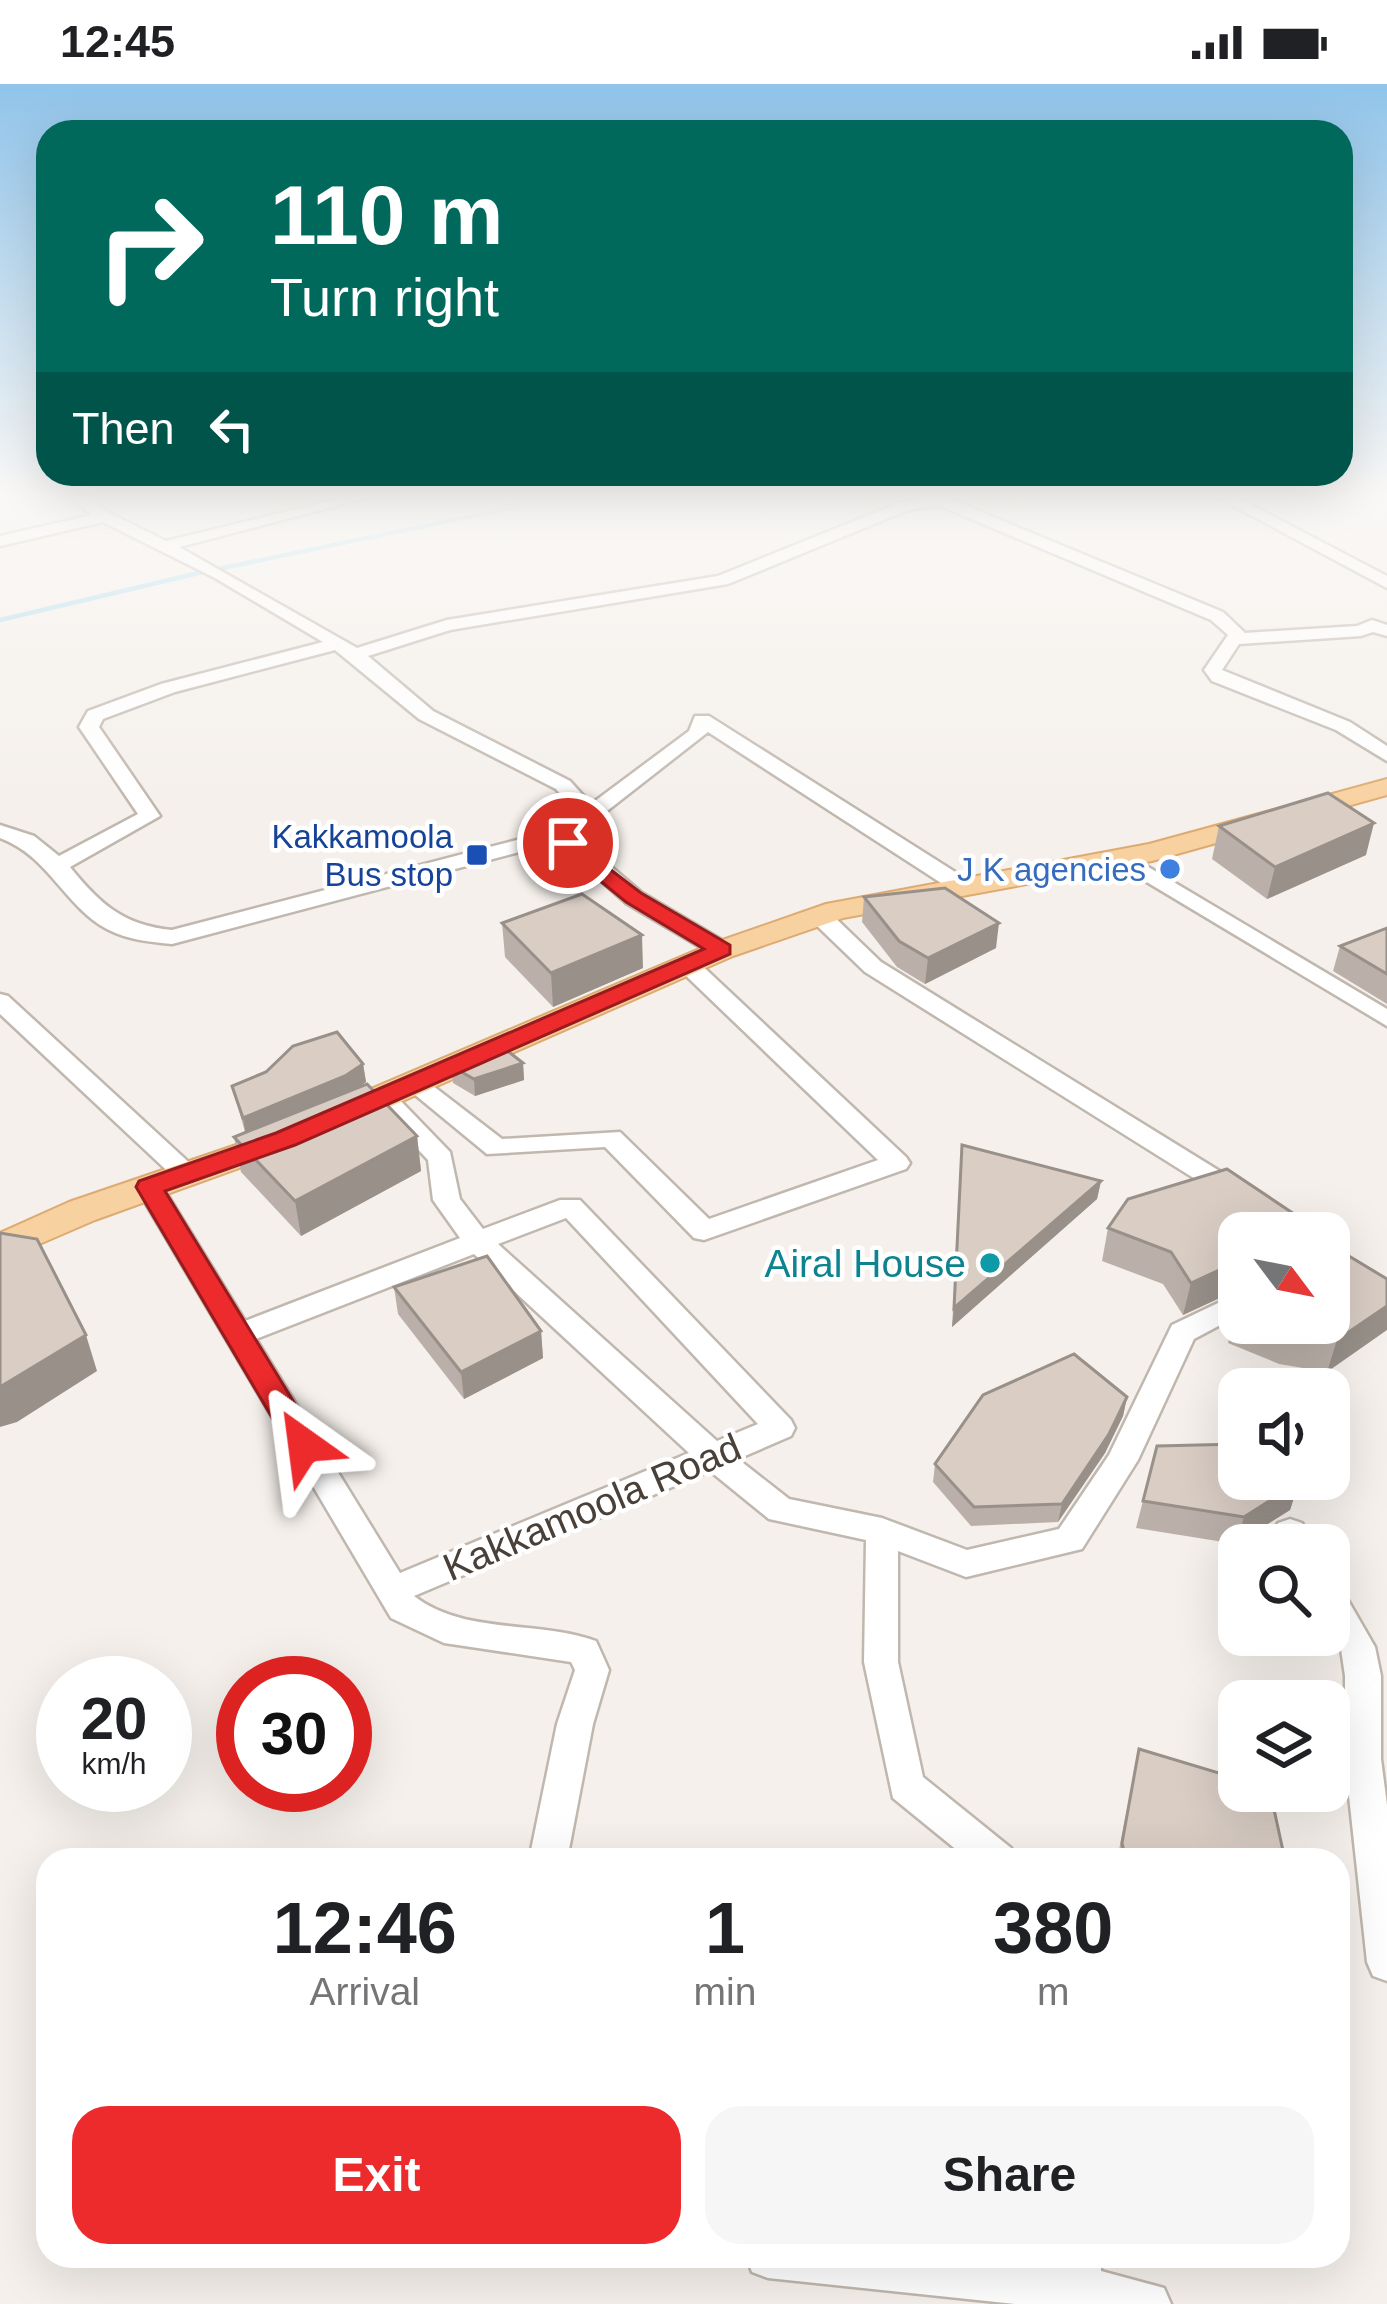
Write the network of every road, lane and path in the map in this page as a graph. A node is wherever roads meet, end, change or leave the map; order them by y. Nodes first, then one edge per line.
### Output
1 (262, 599) edge
2 (608, 599) edge
3 (1176, 599) edge
4 (1379, 628) edge
5 (1235, 639) junction
6 (346, 649) junction
7 (1387, 755) edge
8 (1387, 787) edge
9 (0, 831) edge
10 (564, 834) junction
11 (1123, 858) junction
12 (56, 866) junction
13 (963, 887) junction
14 (820, 916) junction
15 (722, 950) junction
16 (688, 965) junction
17 (0, 1001) edge
18 (1387, 1019) edge
19 (415, 1084) junction
20 (382, 1098) junction
21 (186, 1174) junction
22 (149, 1187) junction
23 (1261, 1212) edge
24 (478, 1242) junction
25 (0, 1248) edge
26 (1218, 1315) edge
27 (238, 1335) junction
28 (713, 1456) junction
29 (882, 1531) junction
30 (392, 1591) junction
31 (1350, 1633) edge
32 (550, 1848) edge
33 (983, 1848) edge
34 (1387, 1962) edge
35 (1001, 2268) edge
36 (1079, 2272) edge
37 (1148, 2304) edge

1 - 6 street
2 - 6 street
3 - 5 street
4 - 5 street
5 - 7 street
6 - 10 street
6 - 12 street
8 - 11 main road
9 - 12 street
10 - 12 street
10 - 13 street
10 - 15 street
11 - 13 main road
11 - 18 street
13 - 14 main road
14 - 15 main road
14 - 23 street
15 - 16 main road
16 - 19 main road
16 - 19 street
17 - 21 street
19 - 20 main road
20 - 21 main road
20 - 24 street
21 - 22 main road
22 - 25 main road
22 - 27 street
24 - 27 street, Kakkamoola Road
24 - 28 street
24 - 28 street, Kakkamoola Road
26 - 29 street
27 - 30 street
28 - 29 street
28 - 30 street, Kakkamoola Road
29 - 33 street
30 - 32 street
31 - 34 street
35 - 36 street
36 - 37 street

